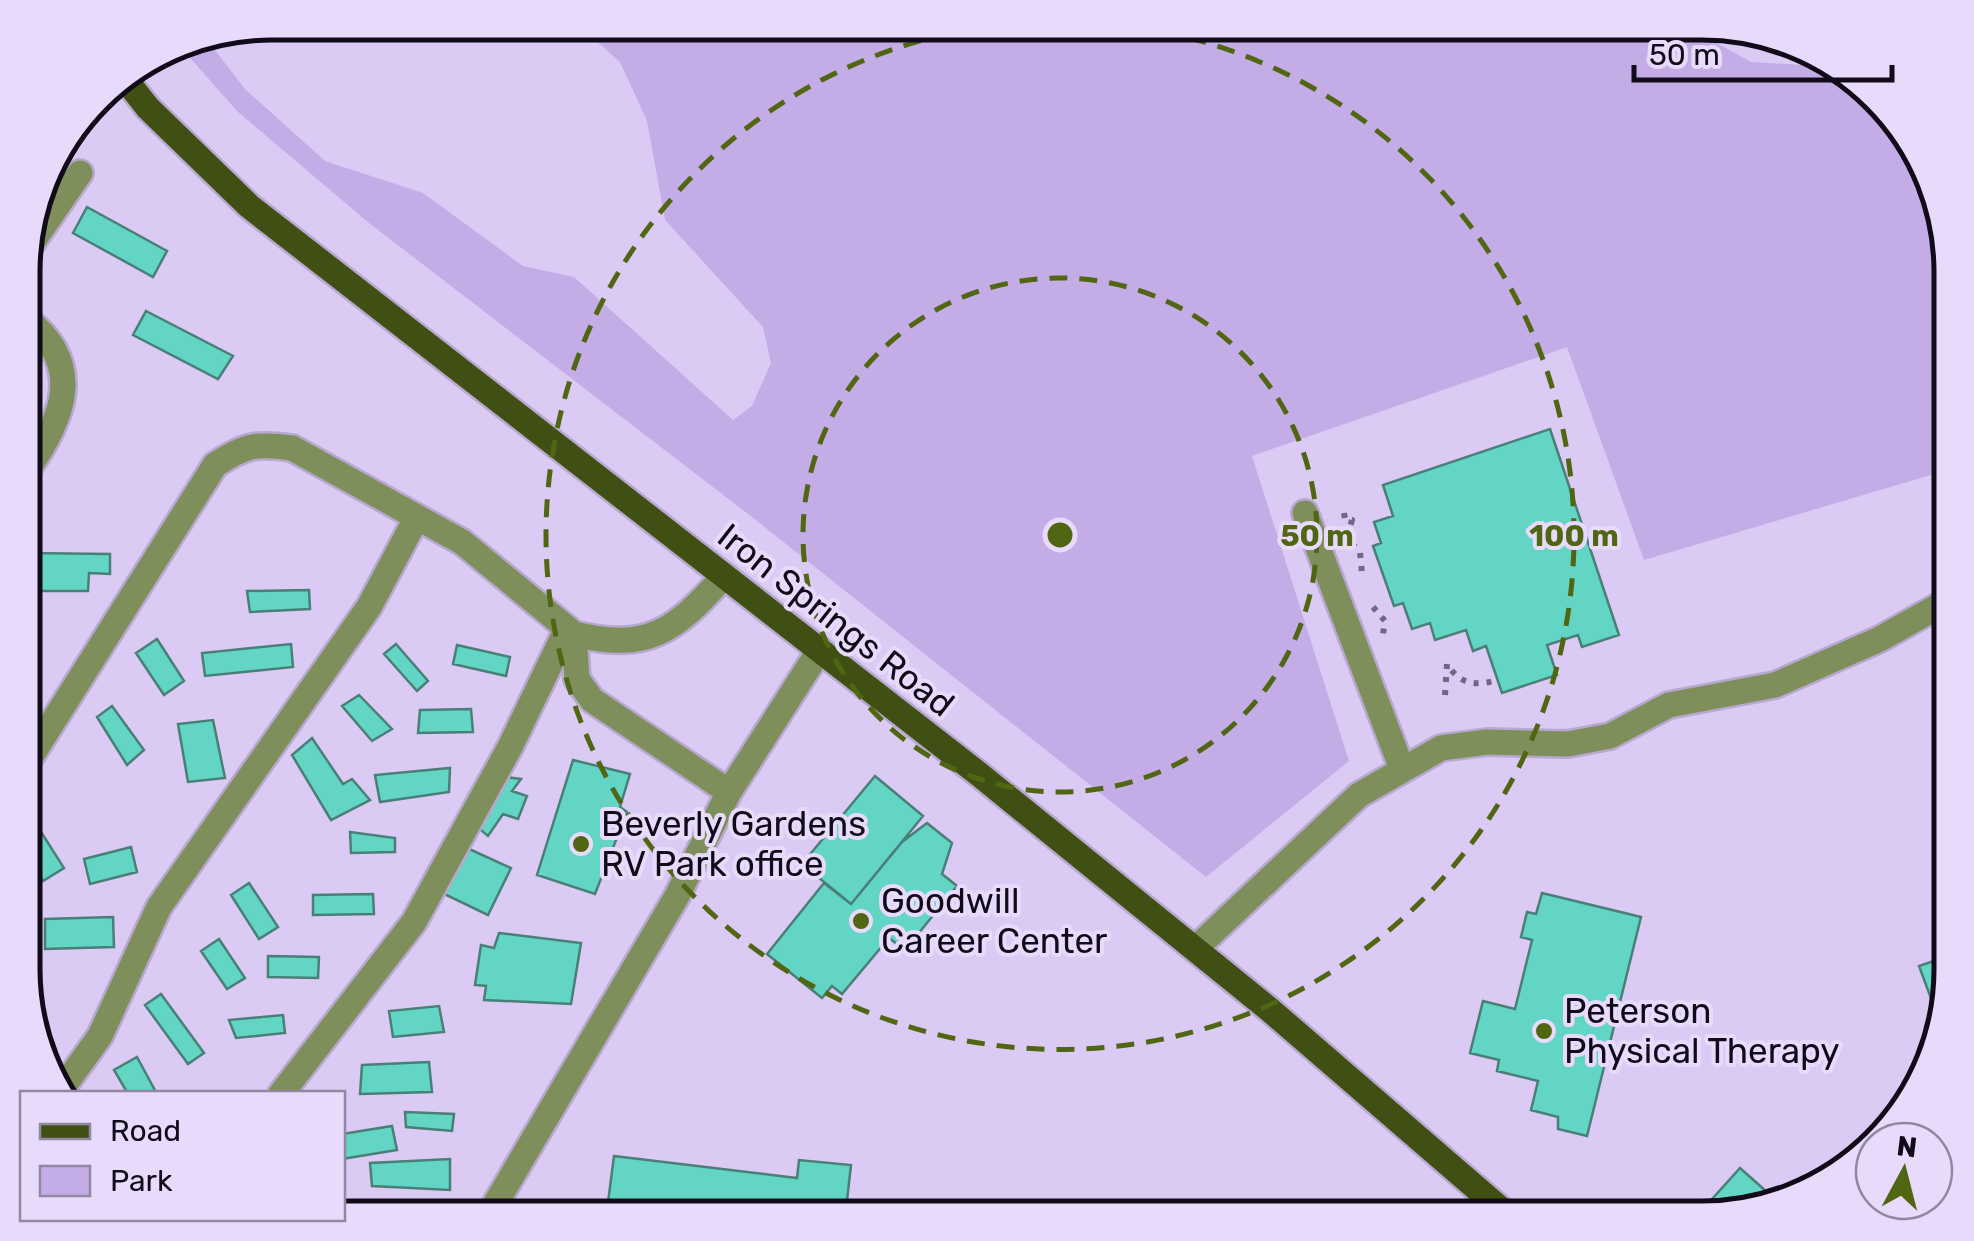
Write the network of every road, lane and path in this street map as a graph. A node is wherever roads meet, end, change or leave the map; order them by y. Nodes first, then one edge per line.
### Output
1 (132, 88) edge
2 (80, 173) dead end
3 (46, 221) edge
4 (40, 330) edge
5 (40, 451) edge
6 (1305, 513) dead end
7 (417, 517) junction
8 (723, 577) junction
9 (1934, 609) edge
10 (570, 632) junction
11 (819, 651) junction
12 (1498, 680) dead end
13 (1446, 695) dead end
14 (40, 741) edge
15 (1402, 768) junction
16 (729, 792) junction
17 (1195, 949) junction
18 (69, 1079) edge
19 (283, 1091) edge
20 (497, 1201) edge
21 (1491, 1201) edge

1 - 8 main road, Iron Springs Road
2 - 3 street
4 - 5 street
6 - 15 street
7 - 10 street
7 - 14 street
7 - 18 street
8 - 10 street
8 - 11 main road, Iron Springs Road
9 - 15 street
10 - 16 street
10 - 19 street
11 - 16 street
11 - 17 main road, Iron Springs Road
12 - 13 path
15 - 17 street
16 - 20 street
17 - 21 main road, Iron Springs Road

